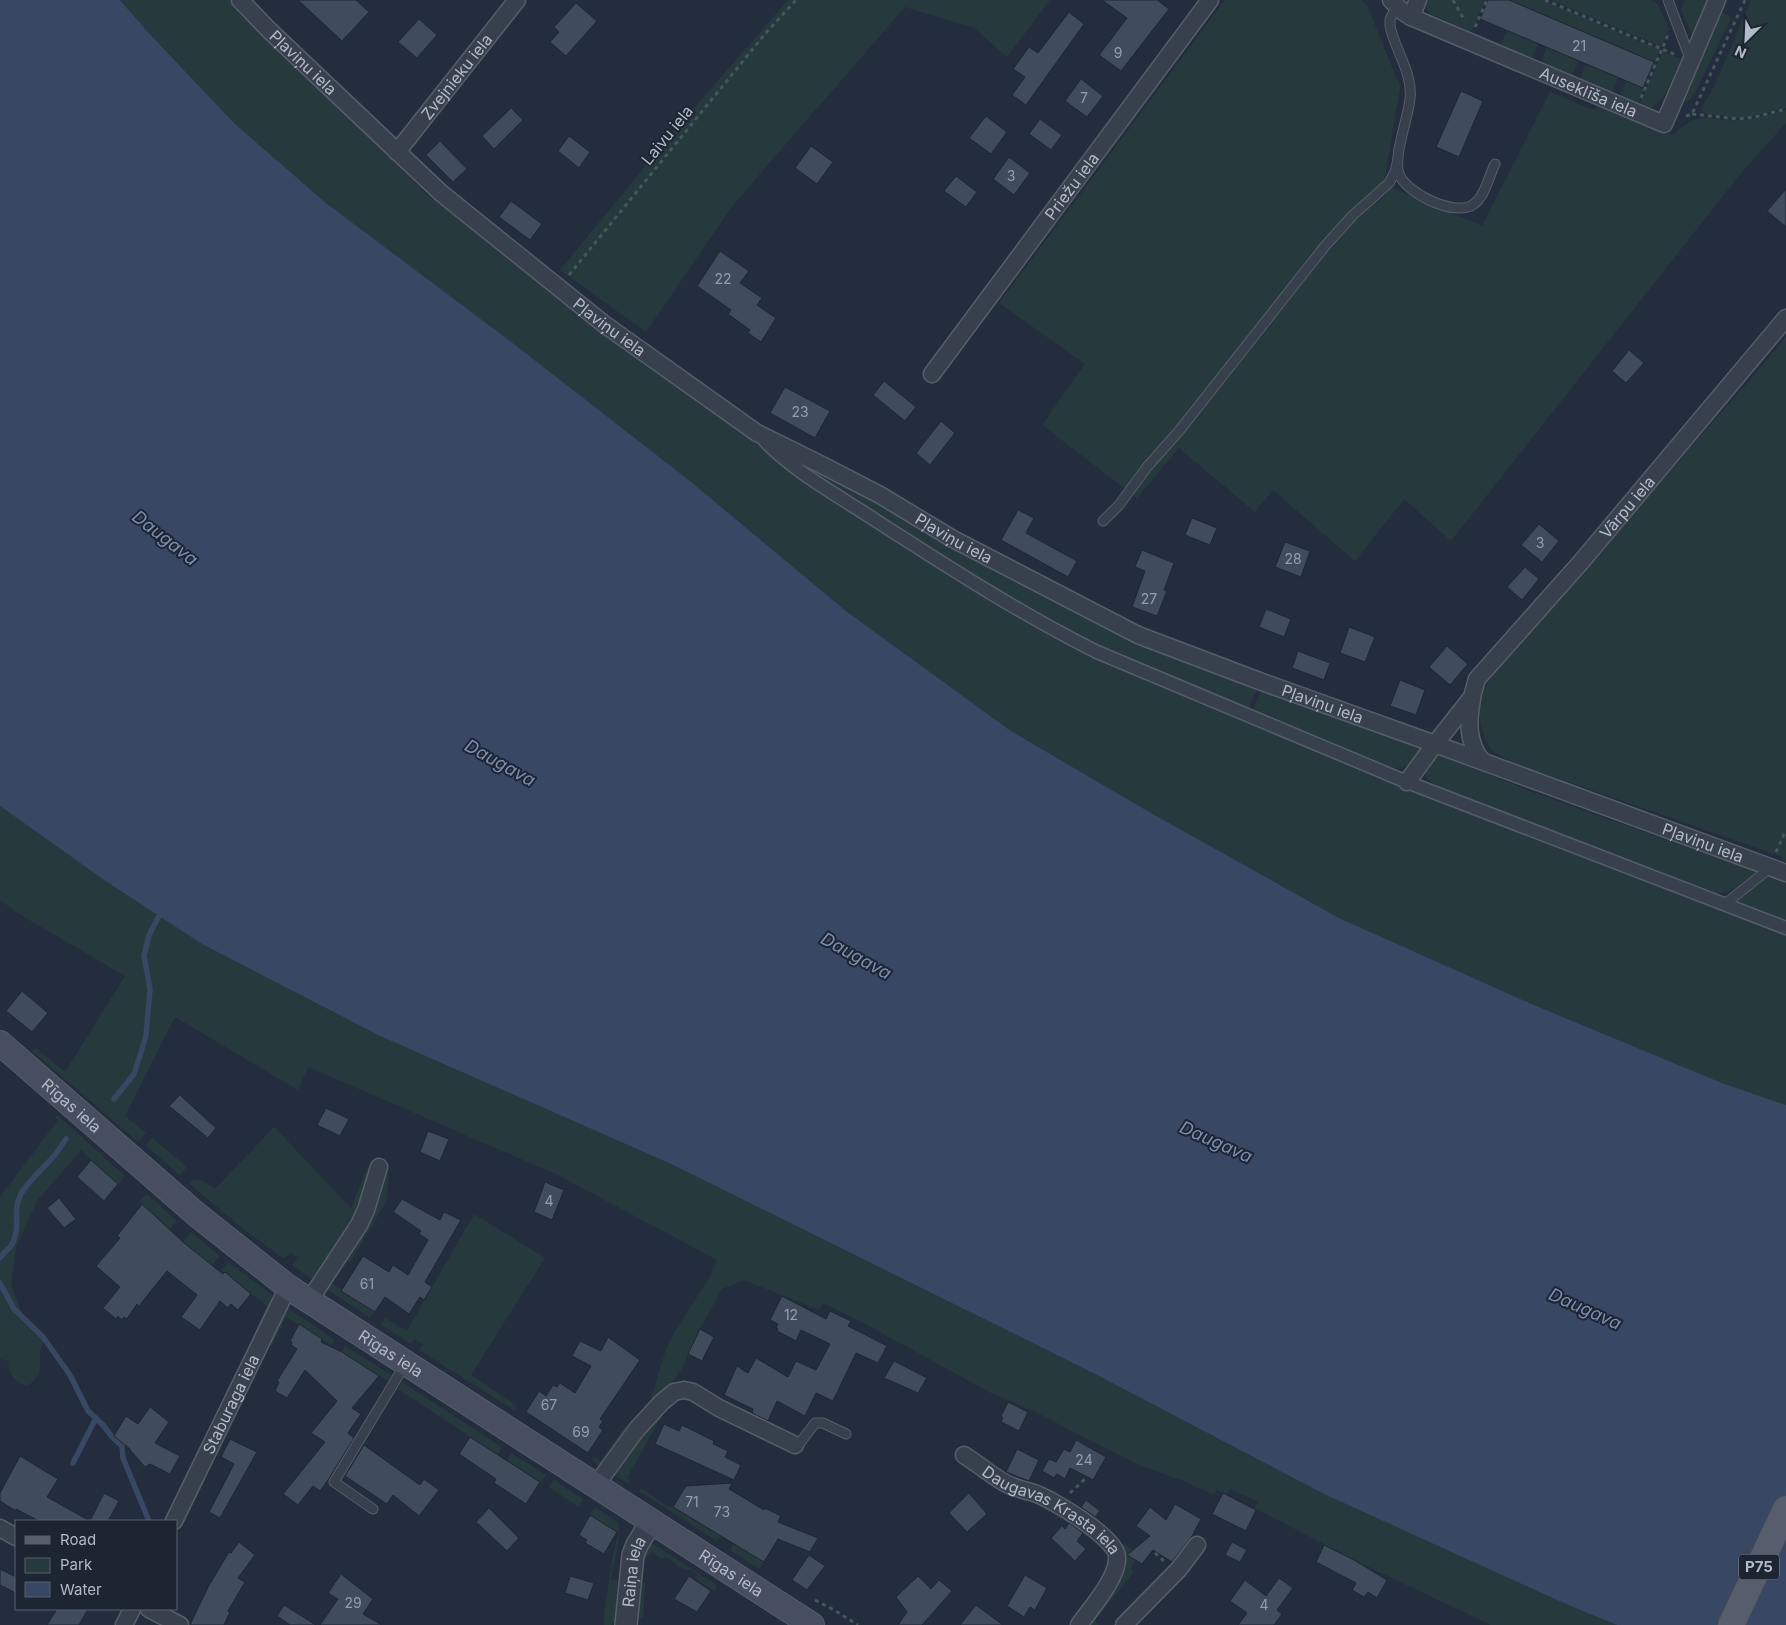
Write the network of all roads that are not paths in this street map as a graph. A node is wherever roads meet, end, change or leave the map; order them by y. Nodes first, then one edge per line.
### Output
1 (240, 0) edge
2 (517, 0) edge
3 (1210, 0) edge
4 (1418, 0) edge
5 (1668, 0) edge
6 (1717, 0) edge
7 (1394, 3) edge
8 (1411, 17) junction
9 (1691, 62) junction
10 (397, 152) junction
11 (1398, 159) junction
12 (1495, 164) dead end
13 (1786, 318) edge
14 (932, 374) dead end
15 (757, 433) junction
16 (1103, 521) dead end
17 (1472, 697) junction
18 (1435, 744) junction
19 (1482, 761) junction
20 (1407, 782) junction
21 (1770, 868) junction
22 (1786, 873) edge
23 (1725, 904) junction
24 (1786, 928) edge
25 (0, 1043) edge
26 (379, 1167) dead end
27 (288, 1286) junction
28 (309, 1301) junction
29 (406, 1364) junction
30 (846, 1434) dead end
31 (796, 1445) joint
32 (964, 1455) dead end
33 (596, 1485) junction
34 (373, 1509) dead end
35 (1786, 1509) edge
36 (174, 1520) edge
37 (651, 1522) junction
38 (0, 1528) edge
39 (15, 1536) edge
40 (1197, 1545) dead end
41 (132, 1610) edge
42 (151, 1610) edge
43 (801, 1615) edge
44 (124, 1625) edge
45 (180, 1625) edge
46 (626, 1625) edge
47 (1080, 1625) edge
48 (1124, 1625) edge
49 (1732, 1625) edge

1 - 10 street, Pļaviņu iela
2 - 10 street, Zvejnieku iela
3 - 14 street, Priežu iela
4 - 8 street
5 - 9 lane
6 - 9 street
7 - 8 street, Auseklīša iela
7 - 11 lane
8 - 9 street, Auseklīša iela
10 - 15 street, Pļaviņu iela
11 - 12 lane
11 - 16 lane
13 - 17 street, Vārpu iela
15 - 18 street, Pļaviņu iela
15 - 20 street
17 - 18 street, Vārpu iela
17 - 19 street, Vārpu iela
18 - 19 street, Pļaviņu iela
18 - 20 street, Vārpu iela
19 - 21 street, Pļaviņu iela
20 - 23 street
21 - 22 street, Pļaviņu iela
21 - 23 lane
23 - 24 street
25 - 27 main road, Rīgas iela
26 - 28 street
27 - 28 main road, Rīgas iela
27 - 36 street, Staburaga iela
28 - 29 main road, Rīgas iela
29 - 33 main road, Rīgas iela
29 - 34 lane
30 - 31 lane
31 - 33 street
32 - 47 street, Daugavas Krasta iela
33 - 37 main road, Rīgas iela
35 - 49 main road, P75
37 - 43 main road, Rīgas iela
37 - 46 street, Raiņa iela
38 - 39 street
40 - 48 street
41 - 44 street
42 - 45 street

